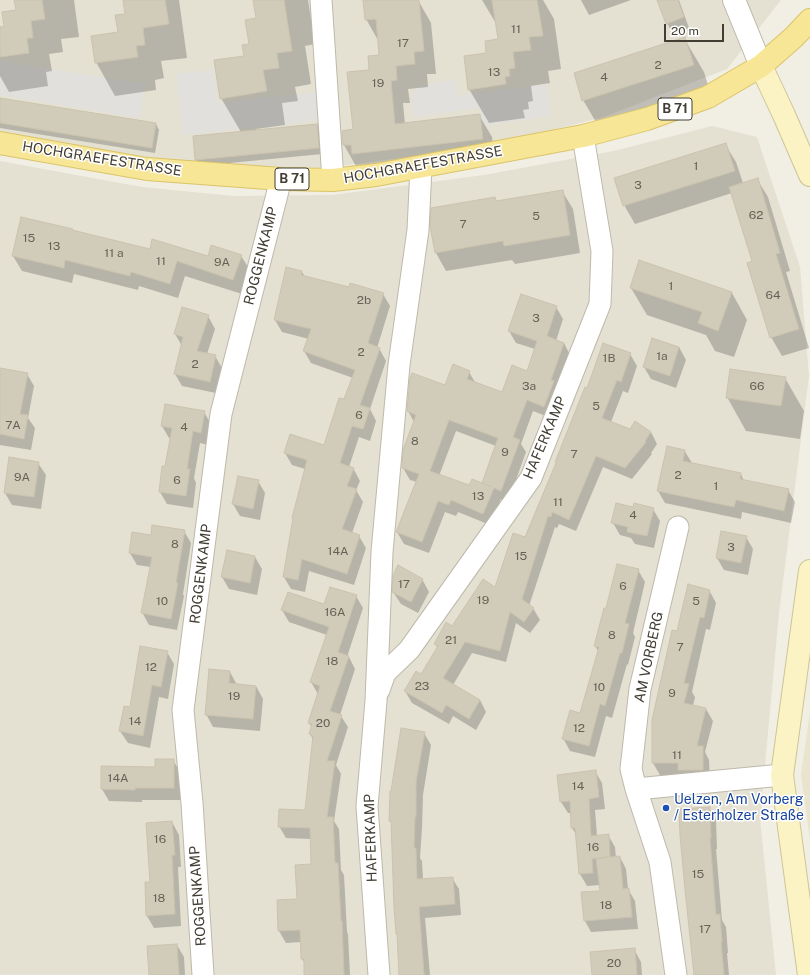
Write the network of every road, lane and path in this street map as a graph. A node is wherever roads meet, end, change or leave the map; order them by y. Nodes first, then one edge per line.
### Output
1 (321, 0) edge
2 (734, 0) edge
3 (810, 20) edge
4 (761, 66) junction
5 (583, 136) junction
6 (0, 143) edge
7 (421, 167) junction
8 (810, 175) edge
9 (281, 179) junction
10 (333, 180) junction
11 (678, 527) dead end
12 (810, 571) edge
13 (376, 700) junction
14 (782, 775) junction
15 (636, 789) junction
16 (203, 975) edge
17 (379, 975) edge
18 (676, 975) edge
19 (809, 975) edge

1 - 10 street
2 - 4 street
3 - 4 main road, B 71
4 - 5 main road, HOCHGRAEFESTRASSE / B 71
4 - 8 main road
5 - 7 main road, HOCHGRAEFESTRASSE / B 71
5 - 13 street, HAFERKAMP
6 - 9 main road, HOCHGRAEFESTRASSE / B 71
7 - 10 main road, HOCHGRAEFESTRASSE / B 71
7 - 13 street, HAFERKAMP
9 - 10 main road, HOCHGRAEFESTRASSE / B 71
9 - 16 street, ROGGENKAMP
11 - 15 street, AM VORBERG
12 - 14 main road
13 - 17 street, HAFERKAMP
14 - 15 street
14 - 19 main road
15 - 18 street, AM VORBERG

